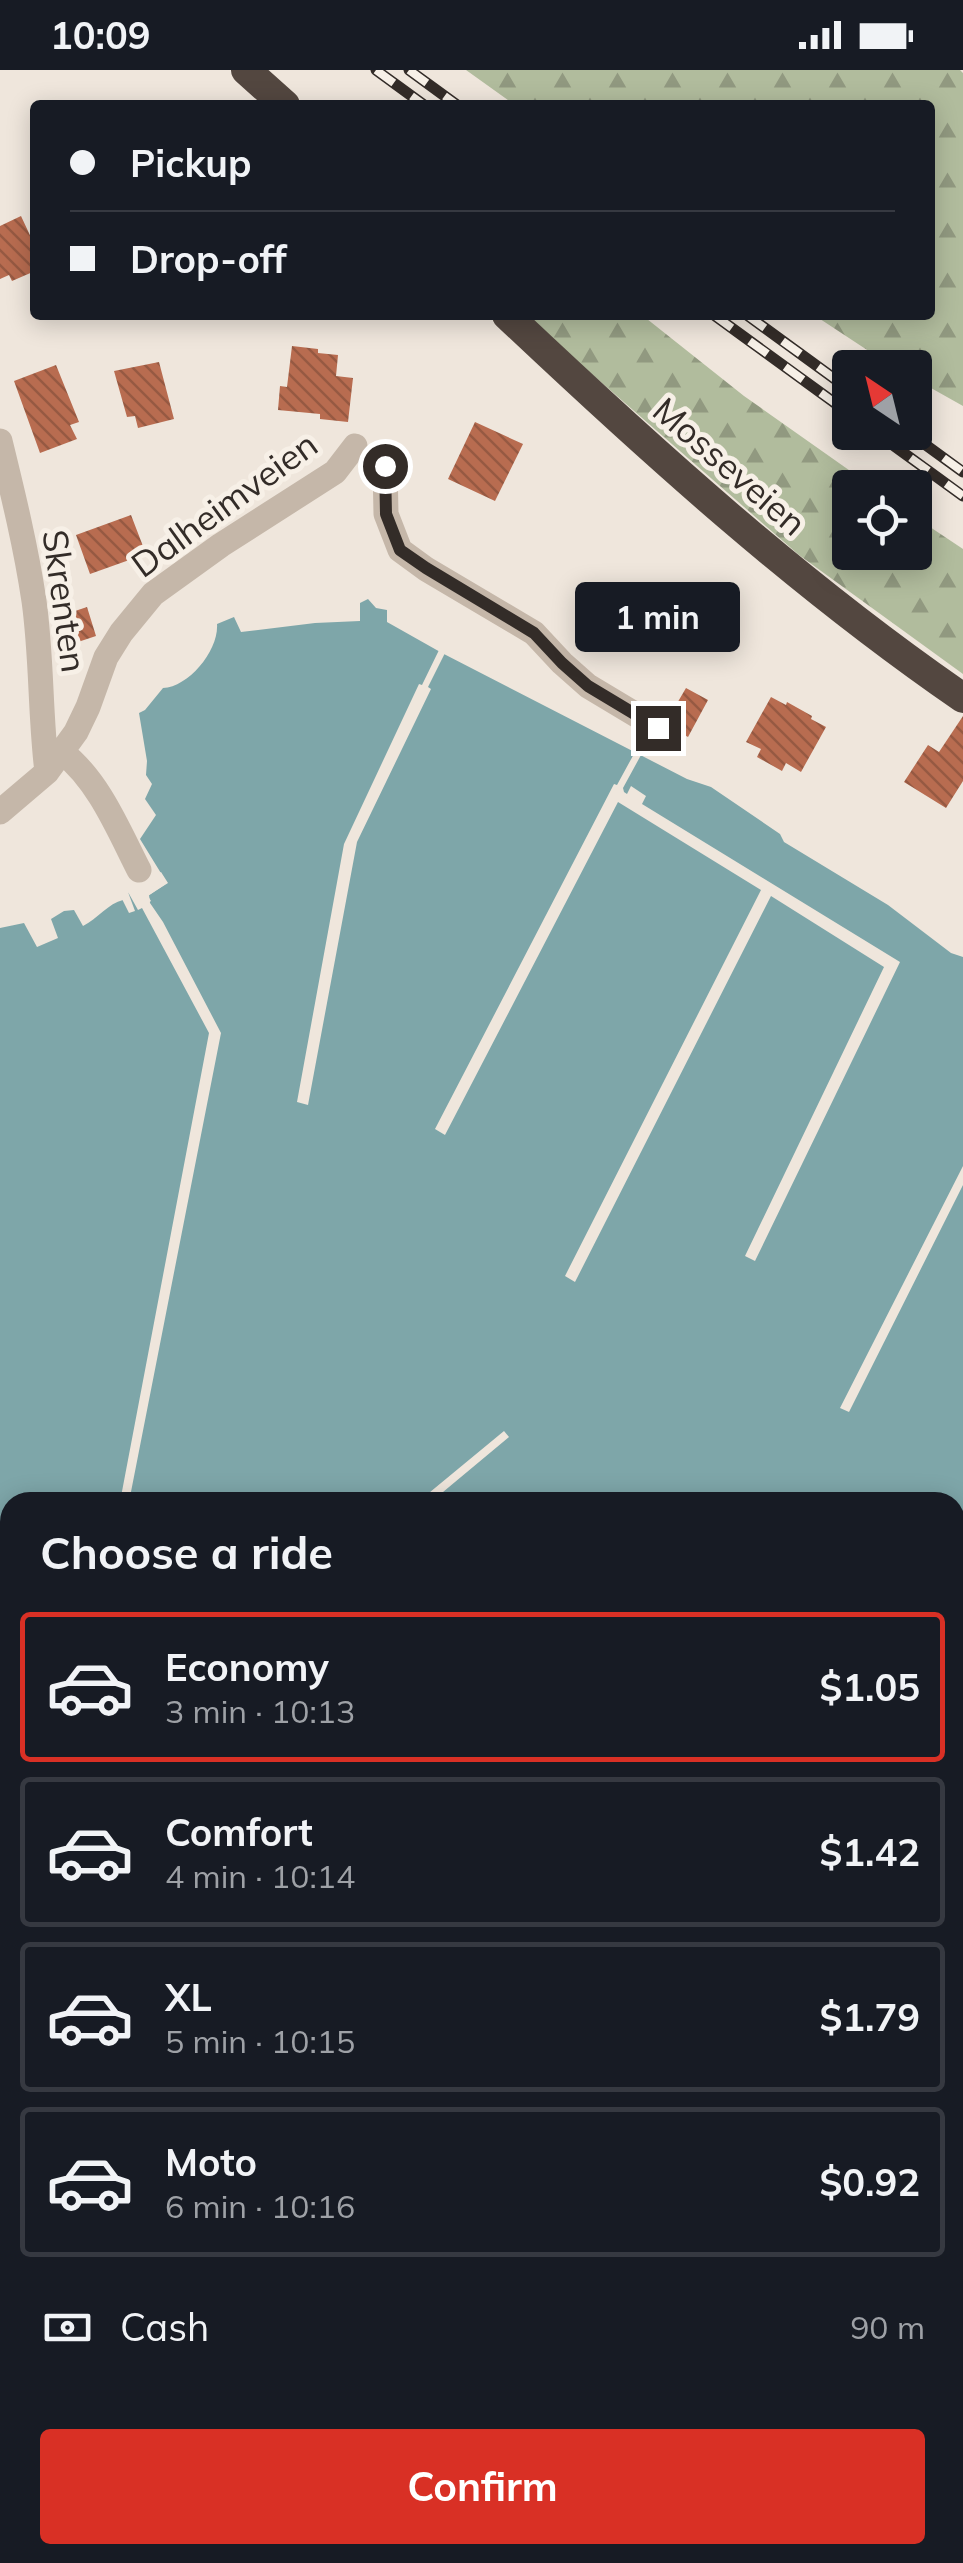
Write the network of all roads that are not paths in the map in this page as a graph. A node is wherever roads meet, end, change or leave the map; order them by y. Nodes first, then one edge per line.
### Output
1 (246, 70) edge
2 (279, 100) edge
3 (512, 320) edge
4 (0, 440) edge
5 (355, 446) dead end
6 (385, 466) dead end
7 (963, 698) edge
8 (658, 728) dead end
9 (54, 762) junction
10 (0, 812) edge
11 (139, 870) dead end

1 - 2 highway
3 - 7 highway, Mosseveien
4 - 9 street, Skrenten
5 - 9 street, Dalheimveien
6 - 8 street
9 - 10 street, Dalheimveien
9 - 11 street

